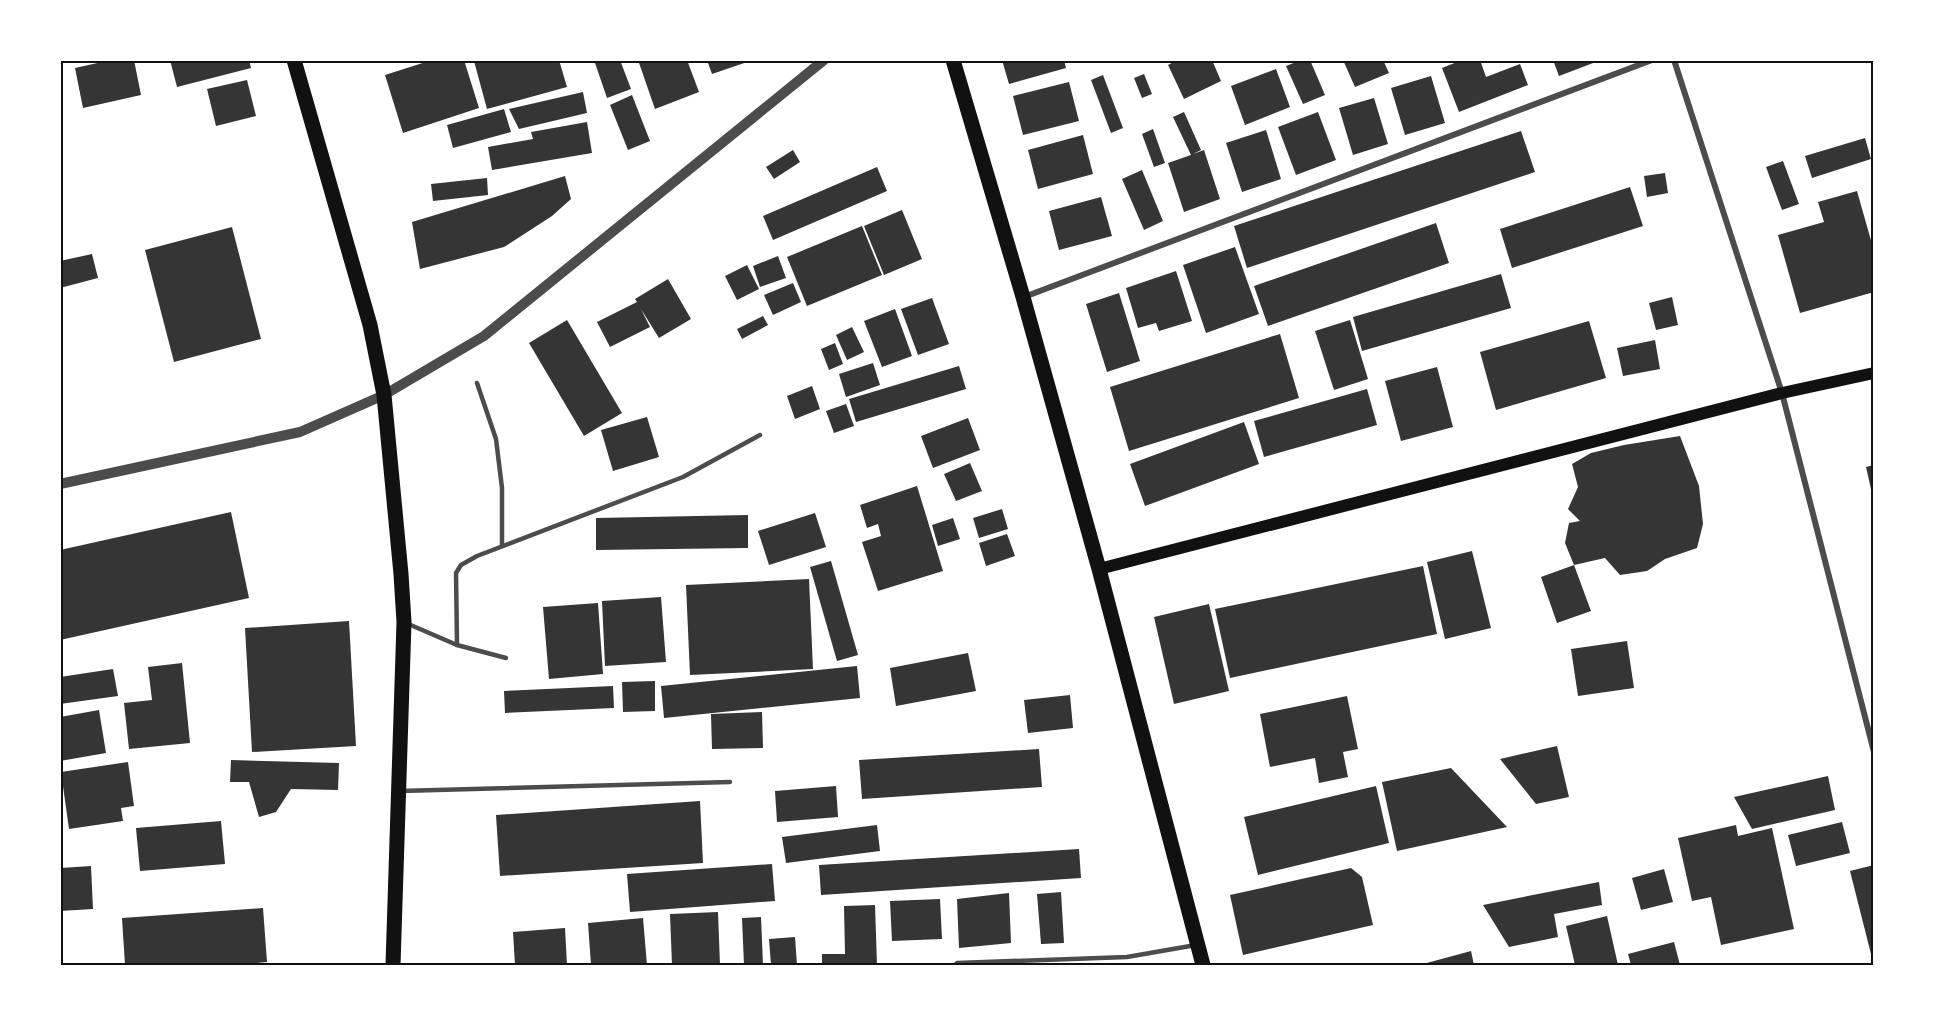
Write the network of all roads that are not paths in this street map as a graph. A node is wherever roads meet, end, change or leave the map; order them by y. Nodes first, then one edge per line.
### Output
1 (294, 60) edge
2 (824, 60) edge
3 (954, 60) edge
4 (1652, 60) edge
5 (1674, 60) edge
6 (1023, 297) junction
7 (1874, 373) edge
8 (477, 383) dead end
9 (1782, 393) junction
10 (384, 395) junction
11 (760, 435) dead end
12 (60, 484) edge
13 (502, 546) junction
14 (1099, 569) junction
15 (404, 622) junction
16 (457, 645) junction
17 (506, 658) dead end
18 (1874, 752) edge
19 (730, 782) dead end
20 (398, 791) junction
21 (1197, 945) junction
22 (393, 965) edge
23 (955, 965) edge
24 (1203, 965) edge

1 - 10 main road
2 - 10 street
3 - 6 main road
4 - 6 street
5 - 9 street
6 - 14 main road
7 - 9 main road
8 - 13 lane
9 - 14 main road
9 - 18 street
10 - 12 street
10 - 15 main road
11 - 13 lane
13 - 16 lane
14 - 21 main road
15 - 16 lane
15 - 20 main road
16 - 17 lane
19 - 20 lane
20 - 22 main road
21 - 23 lane
21 - 24 main road

